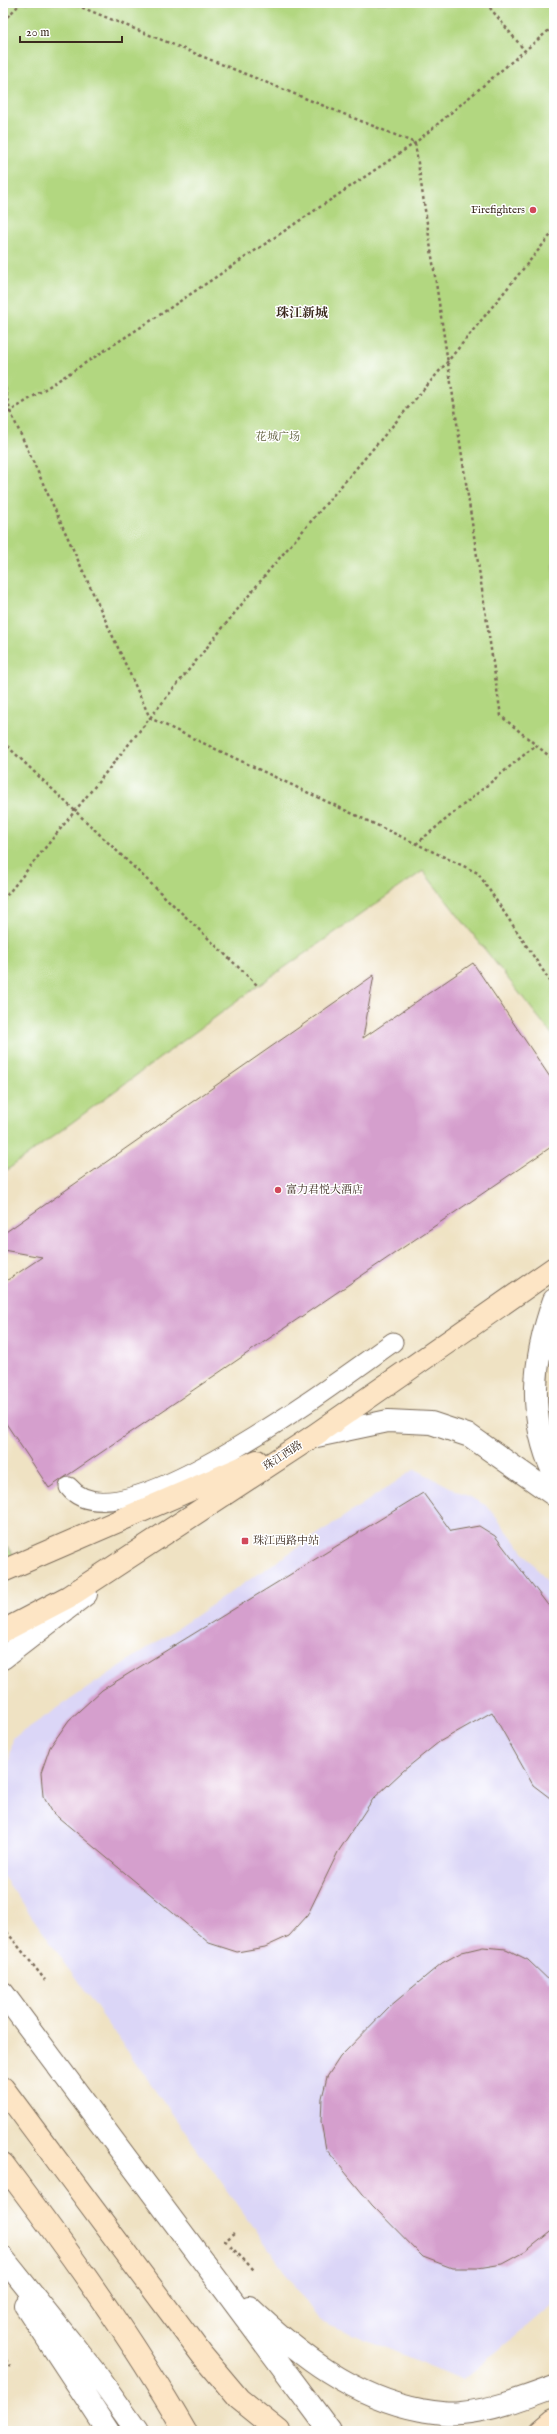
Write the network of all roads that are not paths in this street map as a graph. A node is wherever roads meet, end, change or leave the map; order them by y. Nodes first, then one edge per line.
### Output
1 (554, 1268) edge
2 (554, 1300) edge
3 (393, 1342) dead end
4 (312, 1437) junction
5 (554, 1474) edge
6 (69, 1487) dead end
7 (554, 1495) edge
8 (166, 1532) junction
9 (3, 1571) edge
10 (3, 1631) edge
11 (3, 1658) edge
12 (3, 1993) edge
13 (3, 2088) edge
14 (3, 2164) edge
15 (3, 2258) edge
16 (202, 2260) junction
17 (3, 2273) edge
18 (554, 2387) edge
19 (554, 2420) edge
20 (108, 2431) edge
21 (137, 2431) edge
22 (185, 2431) edge
23 (279, 2431) edge
24 (330, 2431) edge
25 (541, 2431) edge

1 - 4 main road, 珠江西路
2 - 5 street
3 - 6 lane
4 - 7 street
4 - 8 main road, 珠江西路
4 - 9 main road
8 - 10 main road, 珠江西路
8 - 11 street
12 - 16 street
13 - 23 main road
14 - 22 main road
15 - 21 street
16 - 18 street
16 - 24 street
17 - 20 street
19 - 25 main road

